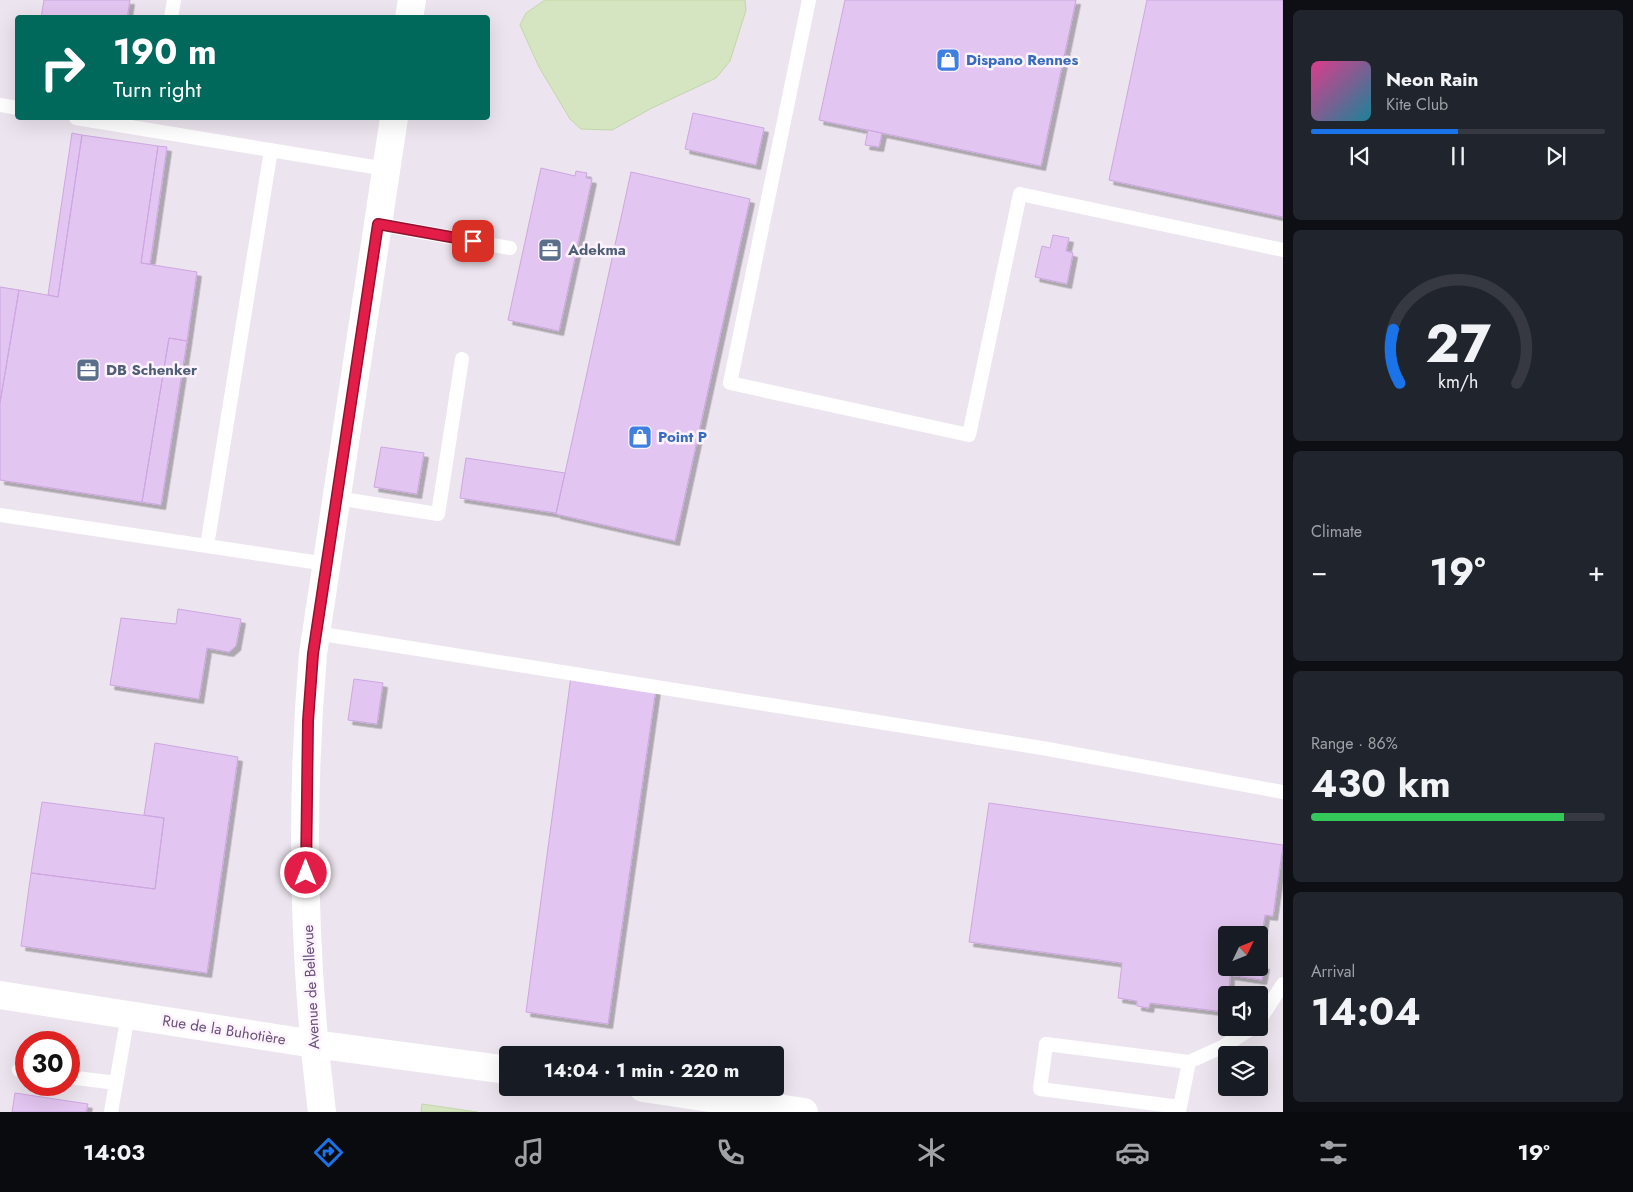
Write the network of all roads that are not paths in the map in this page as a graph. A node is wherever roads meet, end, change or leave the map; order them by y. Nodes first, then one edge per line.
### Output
1 (174, 0) edge
2 (412, 0) edge
3 (809, 0) edge
4 (172, 15) edge
5 (410, 15) edge
6 (0, 105) edge
7 (15, 108) edge
8 (102, 120) edge
9 (394, 120) edge
10 (153, 124) edge
11 (271, 150) junction
12 (386, 169) junction
13 (378, 224) junction
14 (510, 248) dead end
15 (1283, 250) edge
16 (462, 359) dead end
17 (336, 498) junction
18 (0, 515) edge
19 (207, 546) junction
20 (326, 564) junction
21 (316, 633) junction
22 (1283, 792) edge
23 (1283, 984) edge
24 (0, 995) edge
25 (1268, 1007) edge
26 (128, 1015) junction
27 (1240, 1036) edge
28 (314, 1044) junction
29 (1189, 1062) junction
30 (499, 1069) edge
31 (80, 1078) edge
32 (116, 1083) junction
33 (697, 1096) edge
34 (1180, 1110) edge
35 (111, 1112) edge
36 (322, 1112) edge
37 (804, 1112) edge

1 - 4 lane
2 - 5 street
3 - 15 lane
6 - 7 lane
8 - 10 lane
9 - 12 street, Avenue de Bellevue
10 - 11 lane
11 - 12 lane
11 - 19 lane
12 - 13 street, Avenue de Bellevue
13 - 14 lane
13 - 17 street, Avenue de Bellevue
16 - 17 lane
17 - 20 street, Avenue de Bellevue
18 - 19 lane
19 - 20 lane
20 - 21 street, Avenue de Bellevue
21 - 22 lane
21 - 28 street, Avenue de Bellevue
23 - 25 lane
24 - 26 street, Rue de la Buhotière
26 - 28 street, Rue de la Buhotière
26 - 32 lane
27 - 29 lane
28 - 30 street, Rue de la Buhotière
28 - 36 street, Avenue de Bellevue
29 - 34 lane
29 - 34 lane
31 - 32 lane
32 - 35 lane
33 - 37 street

